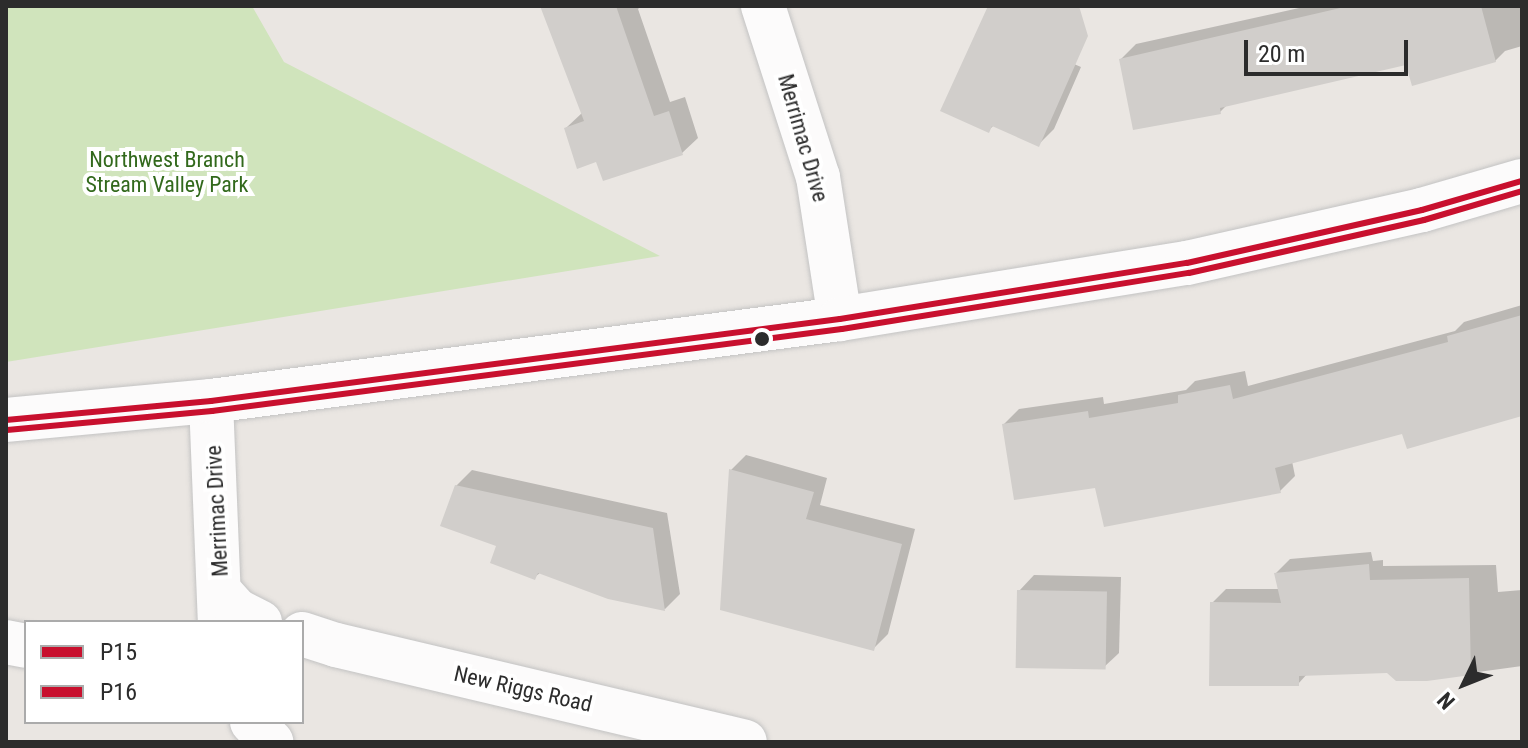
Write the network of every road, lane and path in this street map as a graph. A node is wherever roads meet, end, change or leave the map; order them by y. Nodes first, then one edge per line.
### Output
1 (763, 6) edge
2 (1522, 181) edge
3 (840, 319) junction
4 (211, 401) junction
5 (6, 420) edge
6 (220, 607) edge
7 (256, 620) edge
8 (304, 635) edge
9 (254, 724) edge
10 (266, 724) edge
11 (687, 735) edge
12 (271, 742) edge
13 (289, 742) edge
14 (745, 742) edge

1 - 3 main road, Merrimac Drive
2 - 3 main road
3 - 4 main road
4 - 5 main road
4 - 6 main road, Merrimac Drive
6 - 7 main road
8 - 11 main road, New Riggs Road
9 - 12 main road
10 - 13 main road
11 - 14 main road, New Riggs Road

